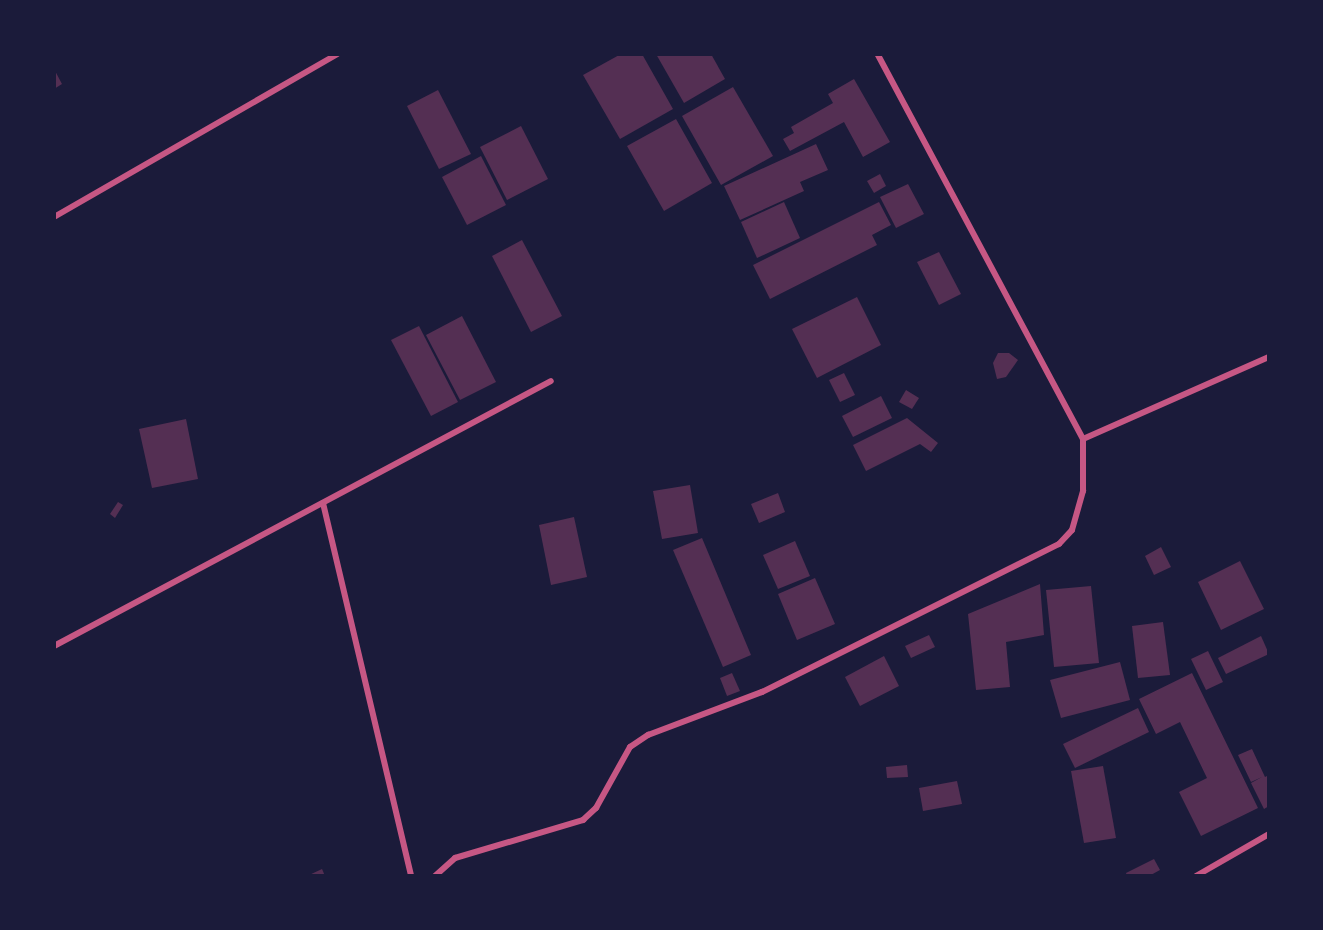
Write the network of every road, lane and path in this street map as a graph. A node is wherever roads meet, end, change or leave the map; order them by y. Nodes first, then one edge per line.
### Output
1 (338, 54) edge
2 (877, 54) edge
3 (54, 217) edge
4 (1269, 357) edge
5 (551, 381) dead end
6 (1083, 440) junction
7 (323, 503) junction
8 (54, 646) edge
9 (1269, 834) edge
10 (411, 876) edge
11 (435, 876) edge
12 (1196, 876) edge

1 - 3 street
2 - 6 street
4 - 6 street
5 - 7 street
6 - 11 street
7 - 8 street
7 - 10 street
9 - 12 street

